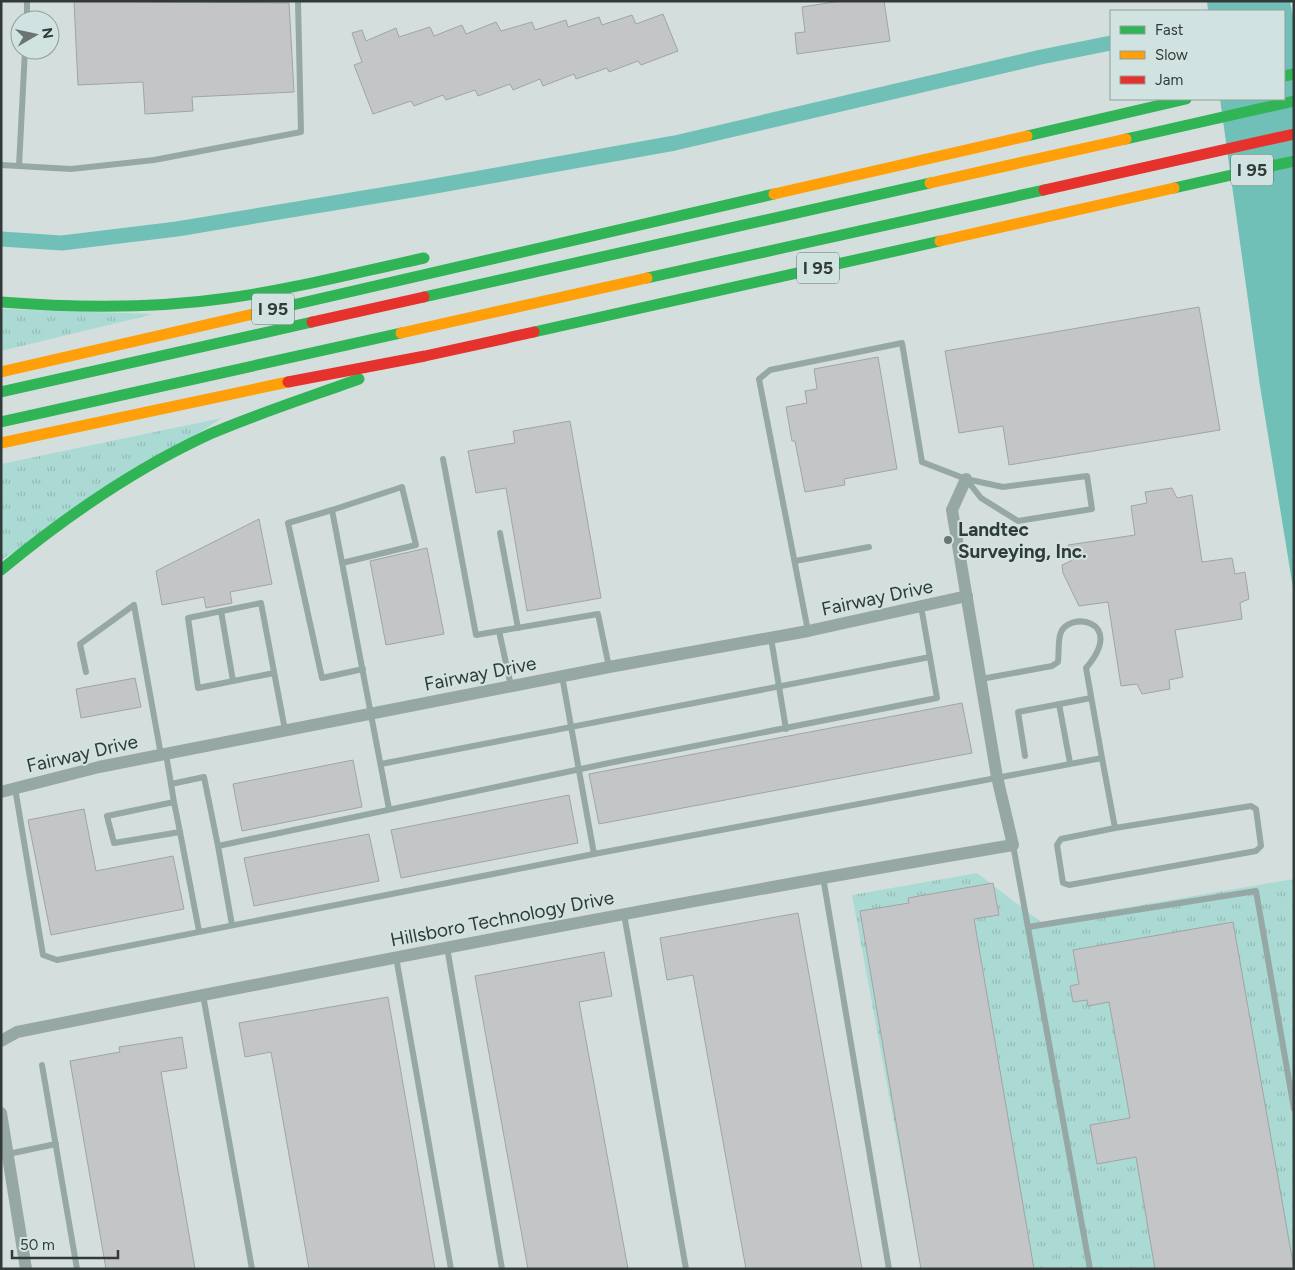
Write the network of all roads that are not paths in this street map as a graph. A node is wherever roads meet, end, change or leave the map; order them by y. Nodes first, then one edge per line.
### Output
1 (298, 1) edge
2 (24, 60) edge
3 (1182, 100) edge
4 (1294, 101) edge
5 (1294, 134) edge
6 (1294, 161) edge
7 (1, 165) edge
8 (19, 166) junction
9 (544, 247) junction
10 (475, 251) dead end
11 (436, 255) dead end
12 (1, 302) edge
13 (425, 356) junction
14 (1, 372) edge
15 (1, 392) edge
16 (1, 422) edge
17 (1, 443) edge
18 (443, 459) dead end
19 (966, 479) junction
20 (332, 510) junction
21 (500, 533) dead end
22 (869, 547) dead end
23 (795, 561) junction
24 (342, 562) junction
25 (1, 570) edge
26 (967, 596) junction
27 (921, 606) junction
28 (221, 612) junction
29 (518, 628) junction
30 (499, 631) junction
31 (808, 631) junction
32 (771, 638) junction
33 (930, 657) junction
34 (609, 667) junction
35 (363, 669) junction
36 (86, 672) dead end
37 (274, 673) junction
38 (562, 676) junction
39 (981, 679) junction
40 (233, 681) junction
41 (511, 686) junction
42 (779, 686) junction
43 (1091, 698) junction
44 (1059, 704) junction
45 (372, 713) junction
46 (571, 727) junction
47 (786, 729) junction
48 (285, 730) junction
49 (163, 754) junction
50 (1025, 756) dead end
51 (1102, 758) junction
52 (1070, 763) junction
53 (381, 764) junction
54 (579, 769) junction
55 (997, 777) junction
56 (171, 784) junction
57 (15, 788) junction
58 (1, 792) edge
59 (174, 802) junction
60 (389, 810) junction
61 (1115, 828) junction
62 (180, 832) junction
63 (1013, 845) junction
64 (218, 846) junction
65 (594, 854) junction
66 (823, 877) junction
67 (624, 914) junction
68 (232, 924) junction
69 (1028, 927) junction
70 (199, 931) junction
71 (447, 948) junction
72 (396, 957) junction
73 (204, 995) junction
74 (1, 1041) edge
75 (42, 1065) dead end
76 (1294, 1109) edge
77 (1, 1113) edge
78 (56, 1144) junction
79 (8, 1154) junction
80 (26, 1269) edge
81 (77, 1269) edge
82 (252, 1269) edge
83 (451, 1269) edge
84 (502, 1269) edge
85 (686, 1269) edge
86 (889, 1269) edge
87 (1090, 1269) edge

1 - 8 lane
2 - 8 lane
3 - 9 highway, I 95
4 - 15 highway
5 - 16 highway
6 - 13 highway, I 95
7 - 8 lane
9 - 10 highway
9 - 14 highway, I 95
11 - 12 highway
13 - 17 highway, I 95
13 - 25 highway
18 - 30 lane
19 - 19 lane
19 - 23 lane
19 - 26 street
20 - 24 lane
20 - 24 lane
20 - 35 lane
21 - 29 lane
22 - 23 lane
23 - 31 lane
24 - 35 lane
26 - 27 street, Fairway Drive
26 - 39 street
27 - 31 street, Fairway Drive
27 - 33 lane
28 - 37 lane
28 - 40 lane
28 - 40 lane
29 - 30 lane
29 - 34 lane
30 - 41 lane
31 - 32 street, Fairway Drive
32 - 34 street, Fairway Drive
32 - 42 lane
33 - 42 lane
33 - 47 lane
34 - 38 street, Fairway Drive
35 - 45 lane
36 - 49 lane
37 - 40 lane
37 - 48 lane
38 - 41 street, Fairway Drive
38 - 46 lane
39 - 43 lane
39 - 55 street
41 - 45 street, Fairway Drive
42 - 46 lane
42 - 47 lane
43 - 44 lane
43 - 51 lane
44 - 50 lane
44 - 52 lane
45 - 48 street, Fairway Drive
45 - 53 lane
46 - 53 lane
46 - 54 lane
47 - 54 lane
48 - 49 street, Fairway Drive
49 - 56 lane
49 - 57 street, Fairway Drive
51 - 52 lane
51 - 61 lane
52 - 55 lane
53 - 60 lane
54 - 60 lane
54 - 65 lane
55 - 63 street
55 - 65 lane
56 - 59 lane
56 - 64 lane
57 - 58 street, Fairway Drive
57 - 70 lane
59 - 62 lane
59 - 62 lane
60 - 64 lane
61 - 61 lane
62 - 70 lane
63 - 66 street, Hillsboro Technology Drive
63 - 69 lane
64 - 68 lane
65 - 68 lane
66 - 67 street, Hillsboro Technology Drive
66 - 86 lane
67 - 71 street, Hillsboro Technology Drive
67 - 85 lane
68 - 70 lane
69 - 76 lane
69 - 87 lane
71 - 72 street, Hillsboro Technology Drive
71 - 84 lane
72 - 73 street, Hillsboro Technology Drive
72 - 83 lane
73 - 74 street, Hillsboro Technology Drive
73 - 82 lane
75 - 78 lane
77 - 79 street
78 - 79 lane
78 - 81 lane
79 - 80 street

